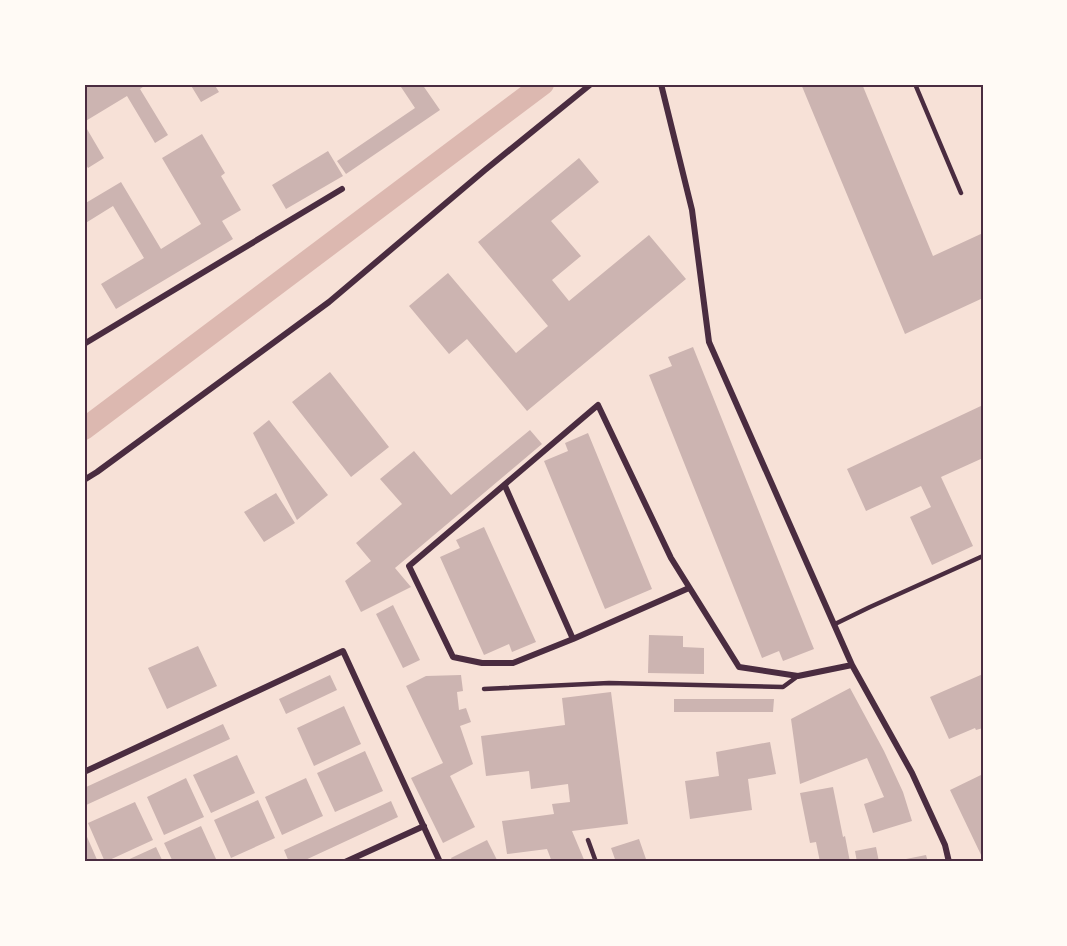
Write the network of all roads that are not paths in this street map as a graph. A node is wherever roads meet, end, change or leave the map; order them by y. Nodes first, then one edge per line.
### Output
1 (591, 84) edge
2 (661, 84) edge
3 (915, 84) edge
4 (342, 189) dead end
5 (961, 193) dead end
6 (84, 344) edge
7 (84, 480) edge
8 (505, 486) junction
9 (983, 556) edge
10 (689, 588) junction
11 (835, 624) junction
12 (573, 639) junction
13 (852, 665) junction
14 (798, 676) junction
15 (484, 689) dead end
16 (84, 772) edge
17 (424, 826) junction
18 (588, 840) dead end
19 (345, 862) edge
20 (440, 862) edge
21 (596, 862) edge
22 (949, 862) edge

1 - 7 street
2 - 11 street
3 - 5 lane
4 - 6 street
8 - 10 street
8 - 12 street
8 - 12 street
9 - 11 lane
10 - 12 street
10 - 14 street
11 - 13 street
13 - 14 street
13 - 22 street
14 - 15 lane
16 - 17 street
17 - 19 street
17 - 20 street
18 - 21 lane

